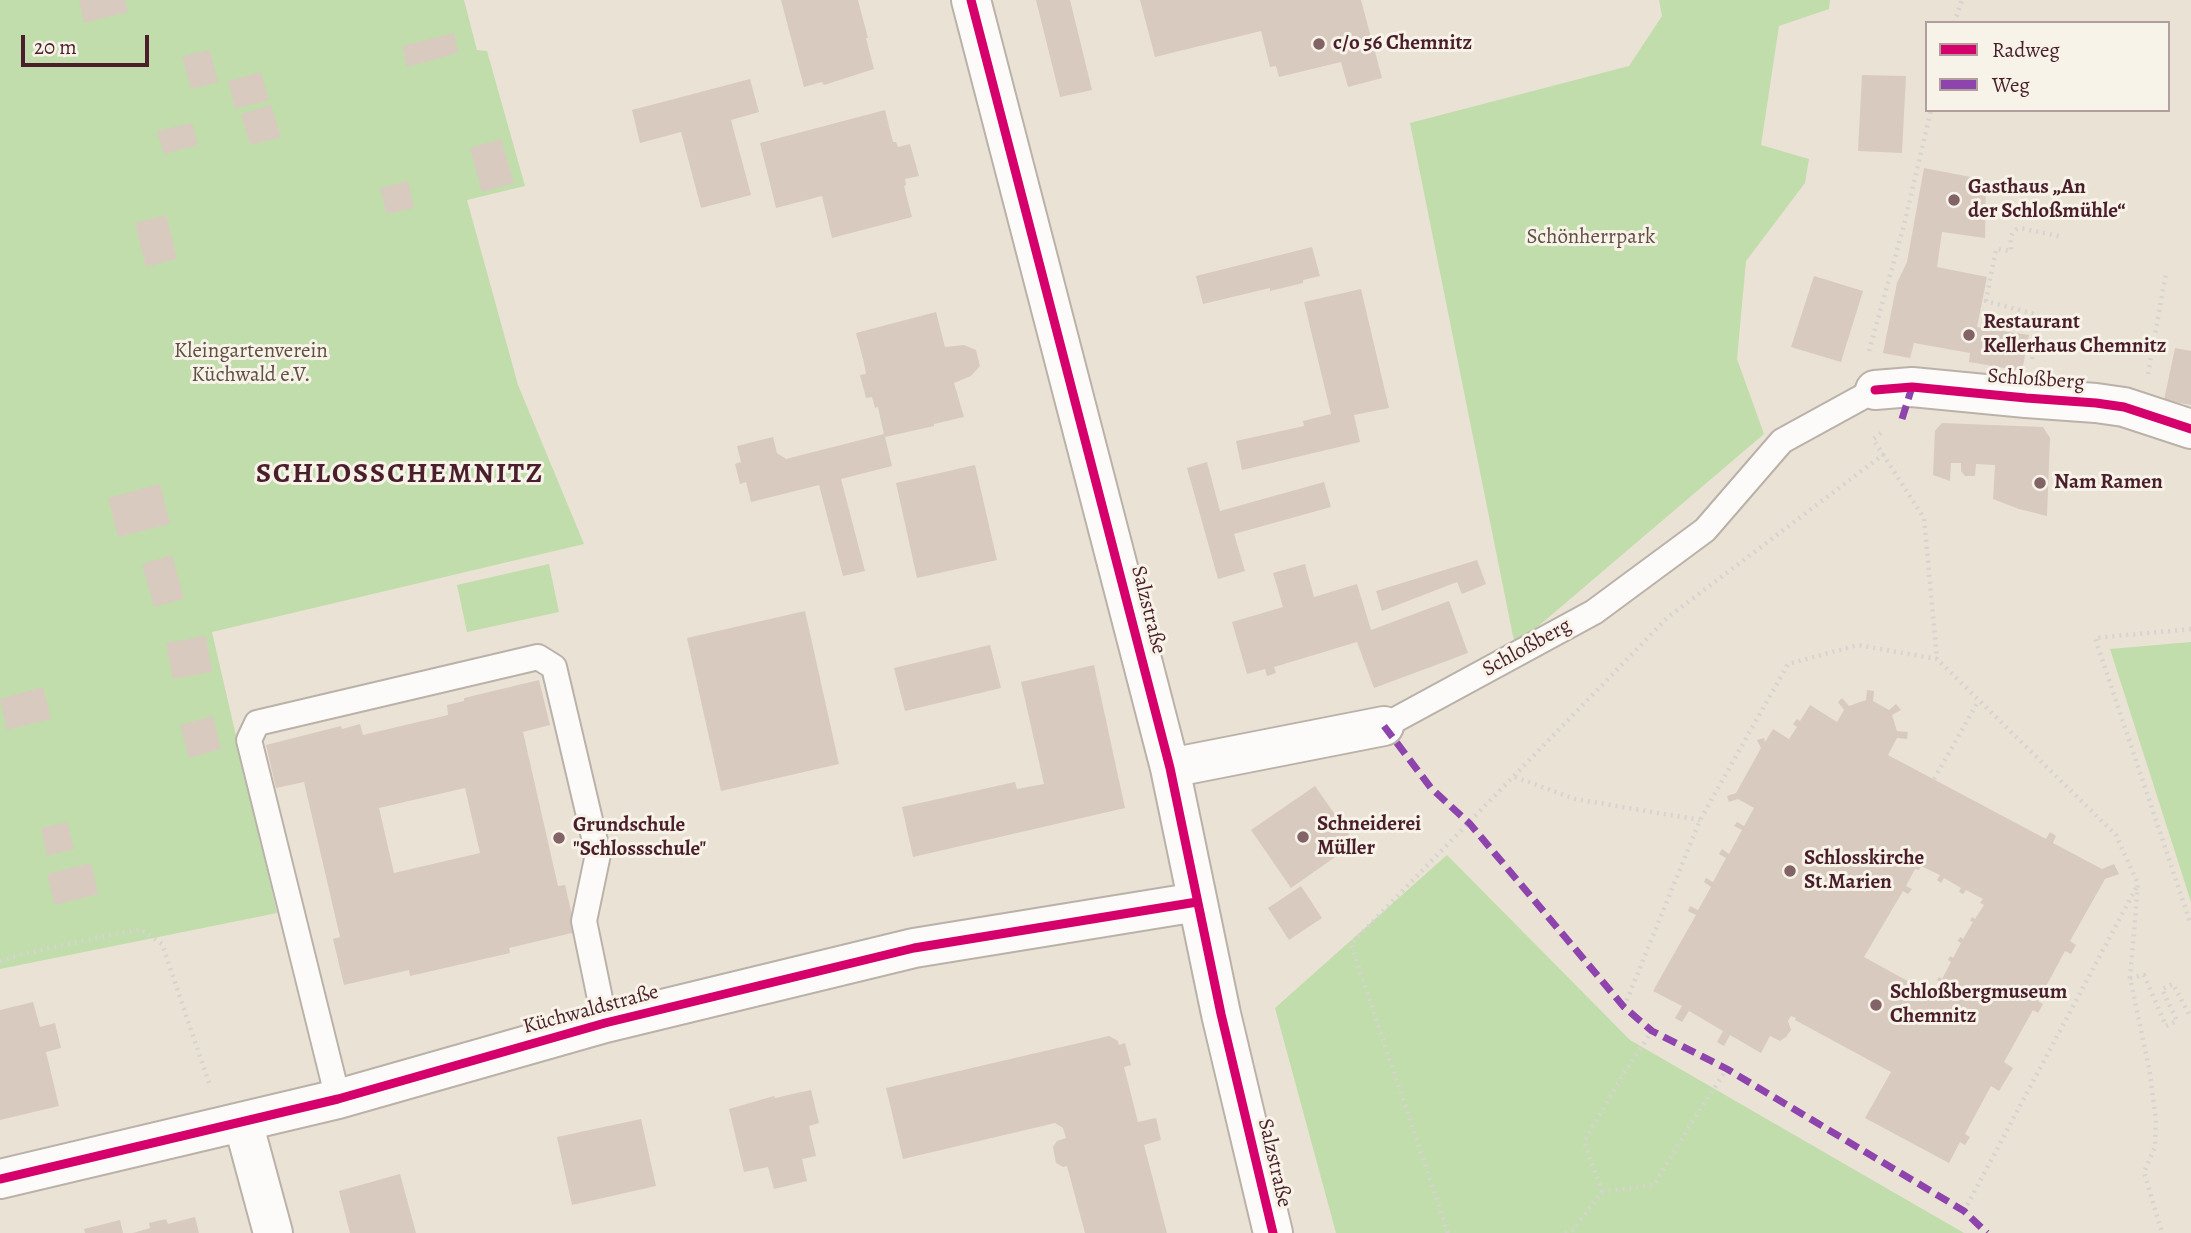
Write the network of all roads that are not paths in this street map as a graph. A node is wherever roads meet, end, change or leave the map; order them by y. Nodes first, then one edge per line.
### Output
1 (971, 0) edge
2 (1875, 390) joint
3 (2191, 429) edge
4 (1384, 726) joint
5 (1171, 768) junction
6 (1197, 902) junction
7 (605, 1023) junction
8 (338, 1099) junction
9 (234, 1124) junction
10 (0, 1179) edge
11 (272, 1233) edge
12 (1273, 1233) edge

1 - 5 street, Salzstraße
2 - 3 street, Schloßberg
2 - 4 lane, Schloßberg
4 - 5 street, Schloßberg
5 - 6 street, Salzstraße
6 - 7 street, Küchwaldstraße
6 - 12 street, Salzstraße
7 - 8 street, Küchwaldstraße
7 - 8 lane
8 - 9 street, Küchwaldstraße
9 - 10 street, Küchwaldstraße
9 - 11 street

